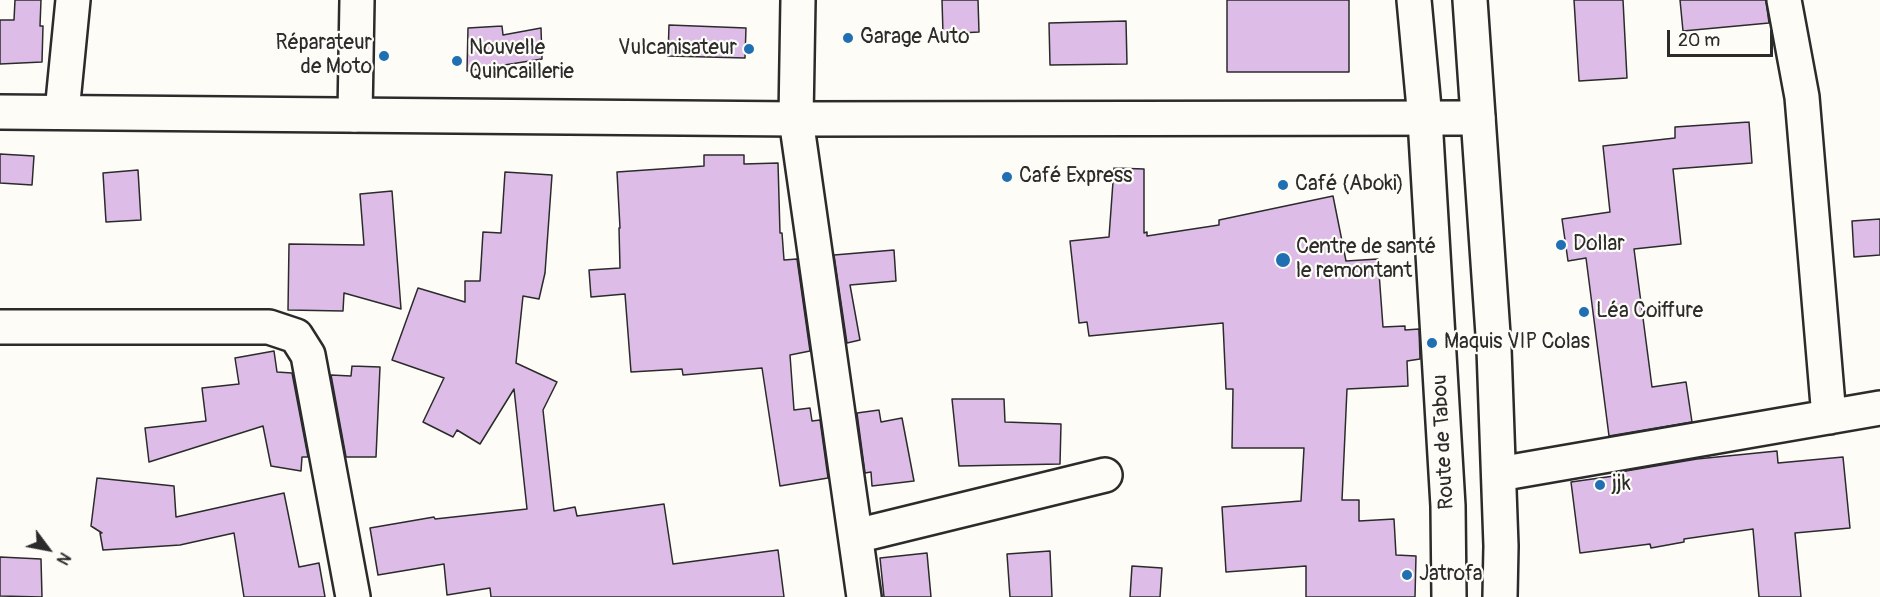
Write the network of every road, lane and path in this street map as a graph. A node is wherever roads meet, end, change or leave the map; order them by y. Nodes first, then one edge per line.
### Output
1 (73, 0) edge
2 (357, 0) edge
3 (798, 0) edge
4 (1414, 0) edge
5 (1470, 0) edge
6 (1784, 0) edge
7 (0, 112) edge
8 (62, 112) junction
9 (355, 115) junction
10 (1479, 118) junction
11 (796, 119) junction
12 (1425, 119) junction
13 (0, 327) edge
14 (1880, 408) edge
15 (1829, 417) junction
16 (1499, 474) junction
17 (1105, 475) dead end
18 (856, 536) junction
19 (353, 597) edge
20 (864, 597) edge
21 (1449, 597) edge
22 (1500, 597) edge

1 - 8 street
2 - 9 street
3 - 11 street
4 - 12 street, Route de Tabou
5 - 10 street
6 - 15 street
7 - 8 street
8 - 9 street
9 - 11 street
10 - 12 street
10 - 16 street
11 - 12 street
11 - 18 street
12 - 21 street, Route de Tabou
13 - 19 street
14 - 15 street
15 - 16 street
16 - 22 street
17 - 18 street
18 - 20 street

